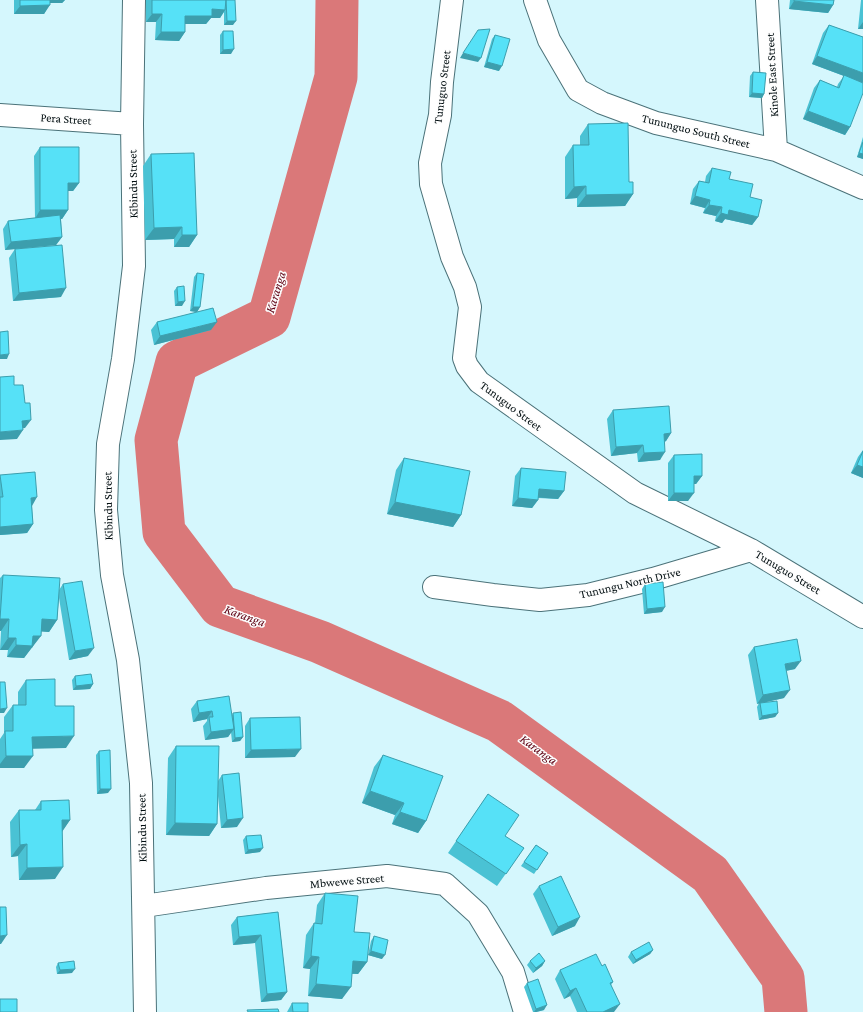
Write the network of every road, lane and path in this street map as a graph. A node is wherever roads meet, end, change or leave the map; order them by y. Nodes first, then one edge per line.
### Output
1 (134, 0) edge
2 (452, 0) edge
3 (535, 0) edge
4 (767, 0) edge
5 (0, 115) edge
6 (132, 124) junction
7 (776, 150) junction
8 (863, 188) edge
9 (751, 550) junction
10 (434, 587) dead end
11 (863, 617) edge
12 (144, 906) junction
13 (145, 1012) edge
14 (524, 1012) edge

1 - 6 street, Kibindu Street
2 - 9 street, Tunuguo Street
3 - 7 street, Tununguo South Street
4 - 7 street, Kinole East Street
5 - 6 street, Pera Street
6 - 12 street, Kibindu Street
7 - 8 street, Tununguo South Street
9 - 10 street, Tunungu North Drive
9 - 11 street, Tunuguo Street
12 - 13 street, Kibindu Street
12 - 14 street, Mbwewe Street

